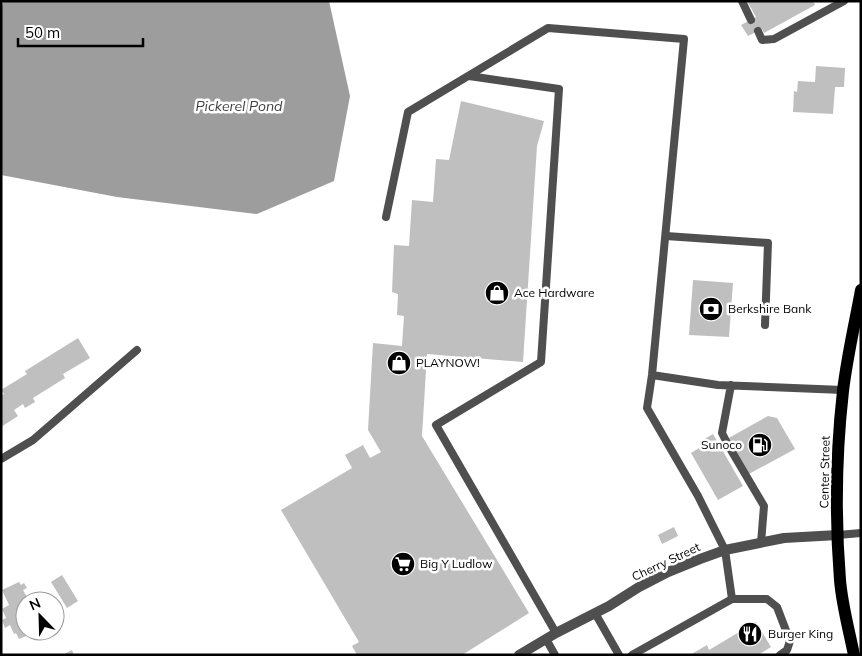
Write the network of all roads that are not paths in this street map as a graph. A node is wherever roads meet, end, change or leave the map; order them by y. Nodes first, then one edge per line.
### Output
1 (742, 1) edge
2 (844, 1) edge
3 (752, 20) dead end
4 (758, 31) dead end
5 (469, 76) junction
6 (386, 217) dead end
7 (666, 236) junction
8 (861, 290) edge
9 (764, 324) dead end
10 (137, 350) dead end
11 (652, 376) junction
12 (731, 385) junction
13 (843, 390) junction
14 (1, 459) edge
15 (861, 533) edge
16 (838, 535) junction
17 (762, 543) junction
18 (725, 550) junction
19 (732, 599) junction
20 (594, 613) junction
21 (556, 633) junction
22 (546, 639) junction
23 (519, 655) edge
24 (555, 655) edge
25 (619, 655) edge
26 (632, 655) edge
27 (780, 655) edge
28 (854, 655) edge

1 - 3 lane
2 - 4 lane
5 - 6 lane
5 - 7 lane
5 - 21 lane
7 - 9 lane
7 - 11 lane
8 - 13 main road, Center Street
10 - 14 lane
11 - 12 lane
11 - 18 lane
12 - 13 lane
12 - 17 lane
13 - 16 main road, Center Street
15 - 16 lane
16 - 17 street, Cherry Street
16 - 28 main road, Center Street
17 - 18 street, Cherry Street
18 - 19 lane
18 - 20 street, Cherry Street
19 - 26 lane
19 - 27 lane
20 - 21 street, Cherry Street
20 - 25 lane
21 - 22 street, Cherry Street
22 - 23 street, Cherry Street
22 - 24 lane

